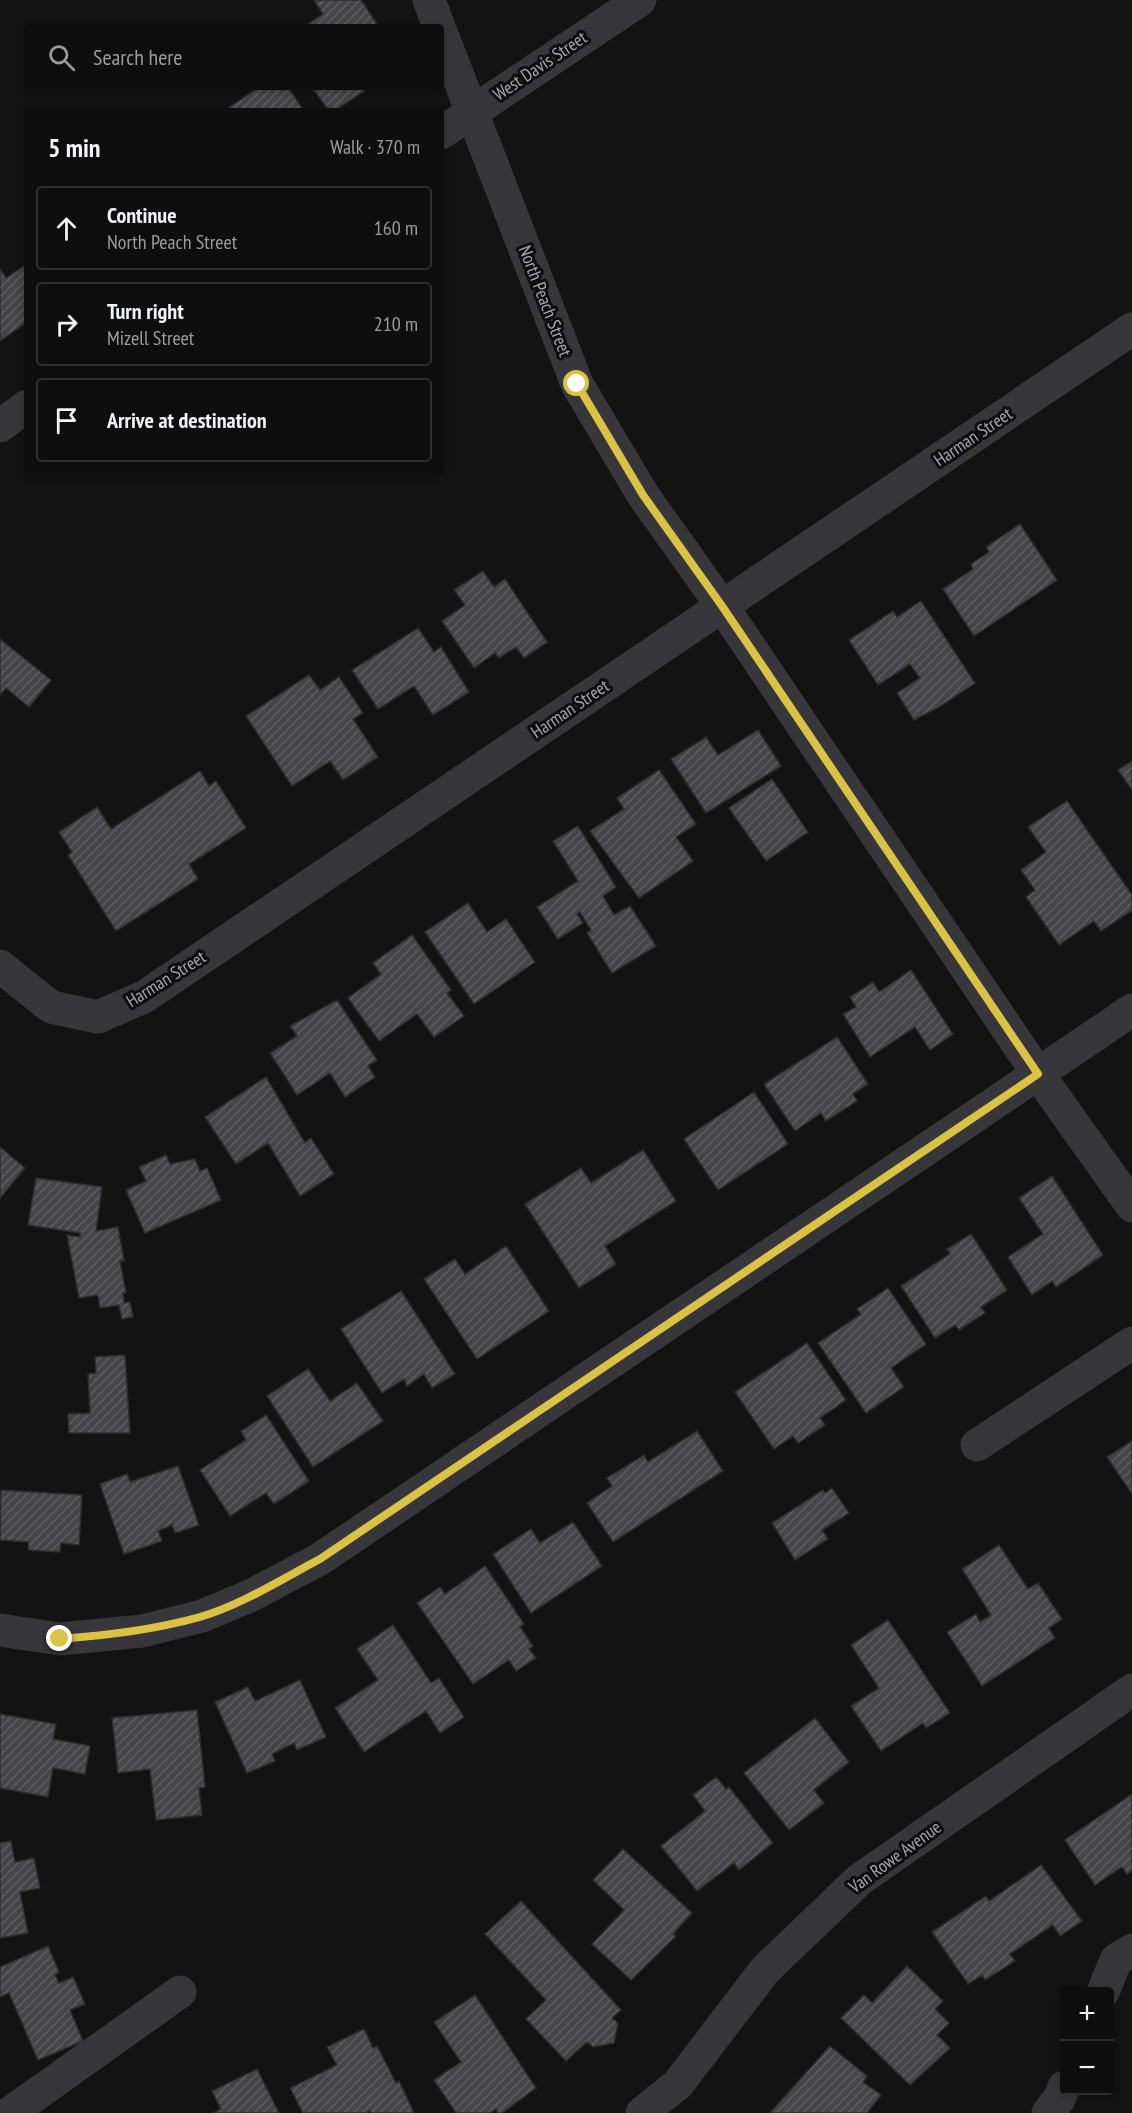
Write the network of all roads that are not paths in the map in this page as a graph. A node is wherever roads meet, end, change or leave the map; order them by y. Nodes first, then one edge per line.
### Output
1 (429, 0) edge
2 (640, 0) edge
3 (438, 24) edge
4 (444, 40) edge
5 (472, 112) junction
6 (444, 130) edge
7 (1132, 329) edge
8 (24, 408) edge
9 (0, 426) edge
10 (722, 606) junction
11 (0, 966) edge
12 (1132, 1010) edge
13 (1038, 1074) junction
14 (1132, 1206) edge
15 (1132, 1343) edge
16 (977, 1445) dead end
17 (0, 1630) edge
18 (1132, 1689) edge
19 (1132, 1950) edge
20 (1105, 1987) edge
21 (180, 1992) dead end
22 (1061, 2095) edge
23 (10, 2113) edge
24 (642, 2113) edge
25 (1048, 2113) edge

1 - 3 street
2 - 5 street, West Davis Street
4 - 5 street, North Peach Street
5 - 6 street, West Davis Street
5 - 10 street, North Peach Street
7 - 10 street, Harman Street
8 - 9 street
10 - 11 street, Harman Street
10 - 13 street, North Peach Street
12 - 13 street
13 - 14 street, North Peach Street
13 - 17 street
15 - 16 street
18 - 24 street, Van Rowe Avenue
19 - 20 street
21 - 23 street
22 - 25 street

